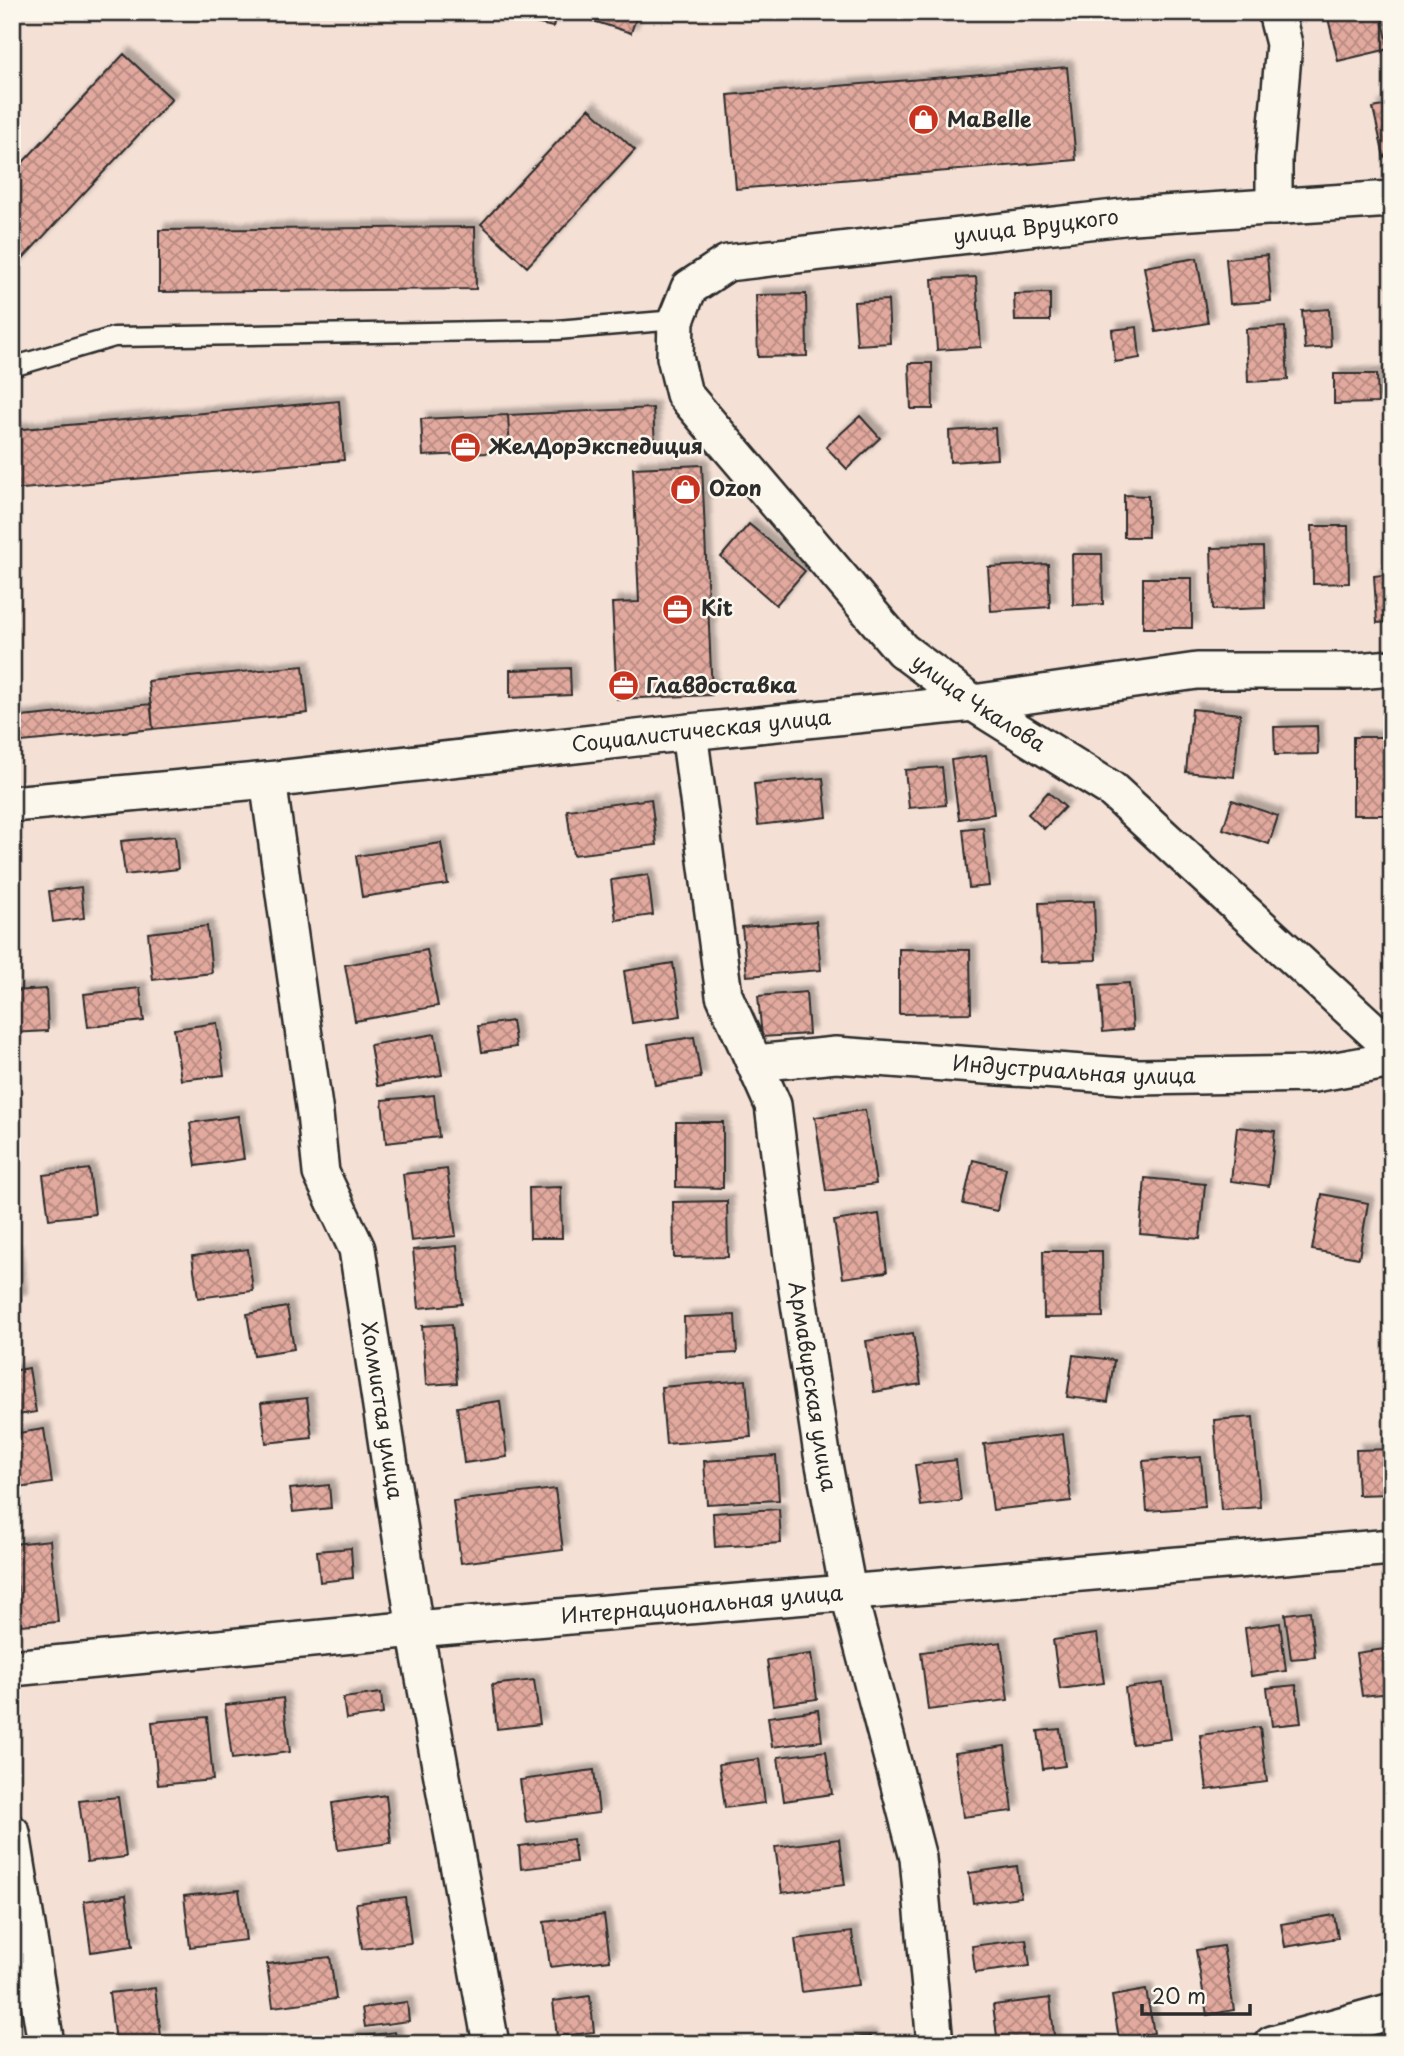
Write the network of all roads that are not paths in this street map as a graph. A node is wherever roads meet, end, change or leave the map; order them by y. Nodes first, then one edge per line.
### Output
1 (1276, 12) edge
2 (1392, 199) edge
3 (1274, 207) junction
4 (690, 288) joint
5 (677, 320) junction
6 (12, 367) edge
7 (1392, 668) edge
8 (973, 703) junction
9 (689, 732) junction
10 (268, 780) junction
11 (12, 804) edge
12 (1392, 1048) edge
13 (1392, 1060) edge
14 (755, 1063) junction
15 (1392, 1547) edge
16 (848, 1591) junction
17 (415, 1629) junction
18 (12, 1668) edge
19 (12, 1833) edge
20 (1392, 2011) edge
21 (46, 2044) edge
22 (491, 2044) edge
23 (935, 2044) edge
24 (1272, 2044) edge

1 - 3 street
2 - 3 street, улица Вруцкого
3 - 4 street, улица Вруцкого
4 - 5 street, улица Чкалова
5 - 6 lane
5 - 8 street, улица Чкалова
7 - 8 street, Социалистическая улица
8 - 9 street, Социалистическая улица
8 - 12 street, улица Чкалова
9 - 10 street, Социалистическая улица
9 - 14 street, Армавирская улица
10 - 11 street, Социалистическая улица
10 - 17 street, Холмистая улица
13 - 14 street, Индустриальная улица
14 - 16 street, Армавирская улица
15 - 16 street, Интернациональная улица
16 - 17 street, Интернациональная улица
16 - 23 street, Армавирская улица
17 - 18 street, Интернациональная улица
17 - 22 street, Холмистая улица
19 - 21 street
20 - 24 street

